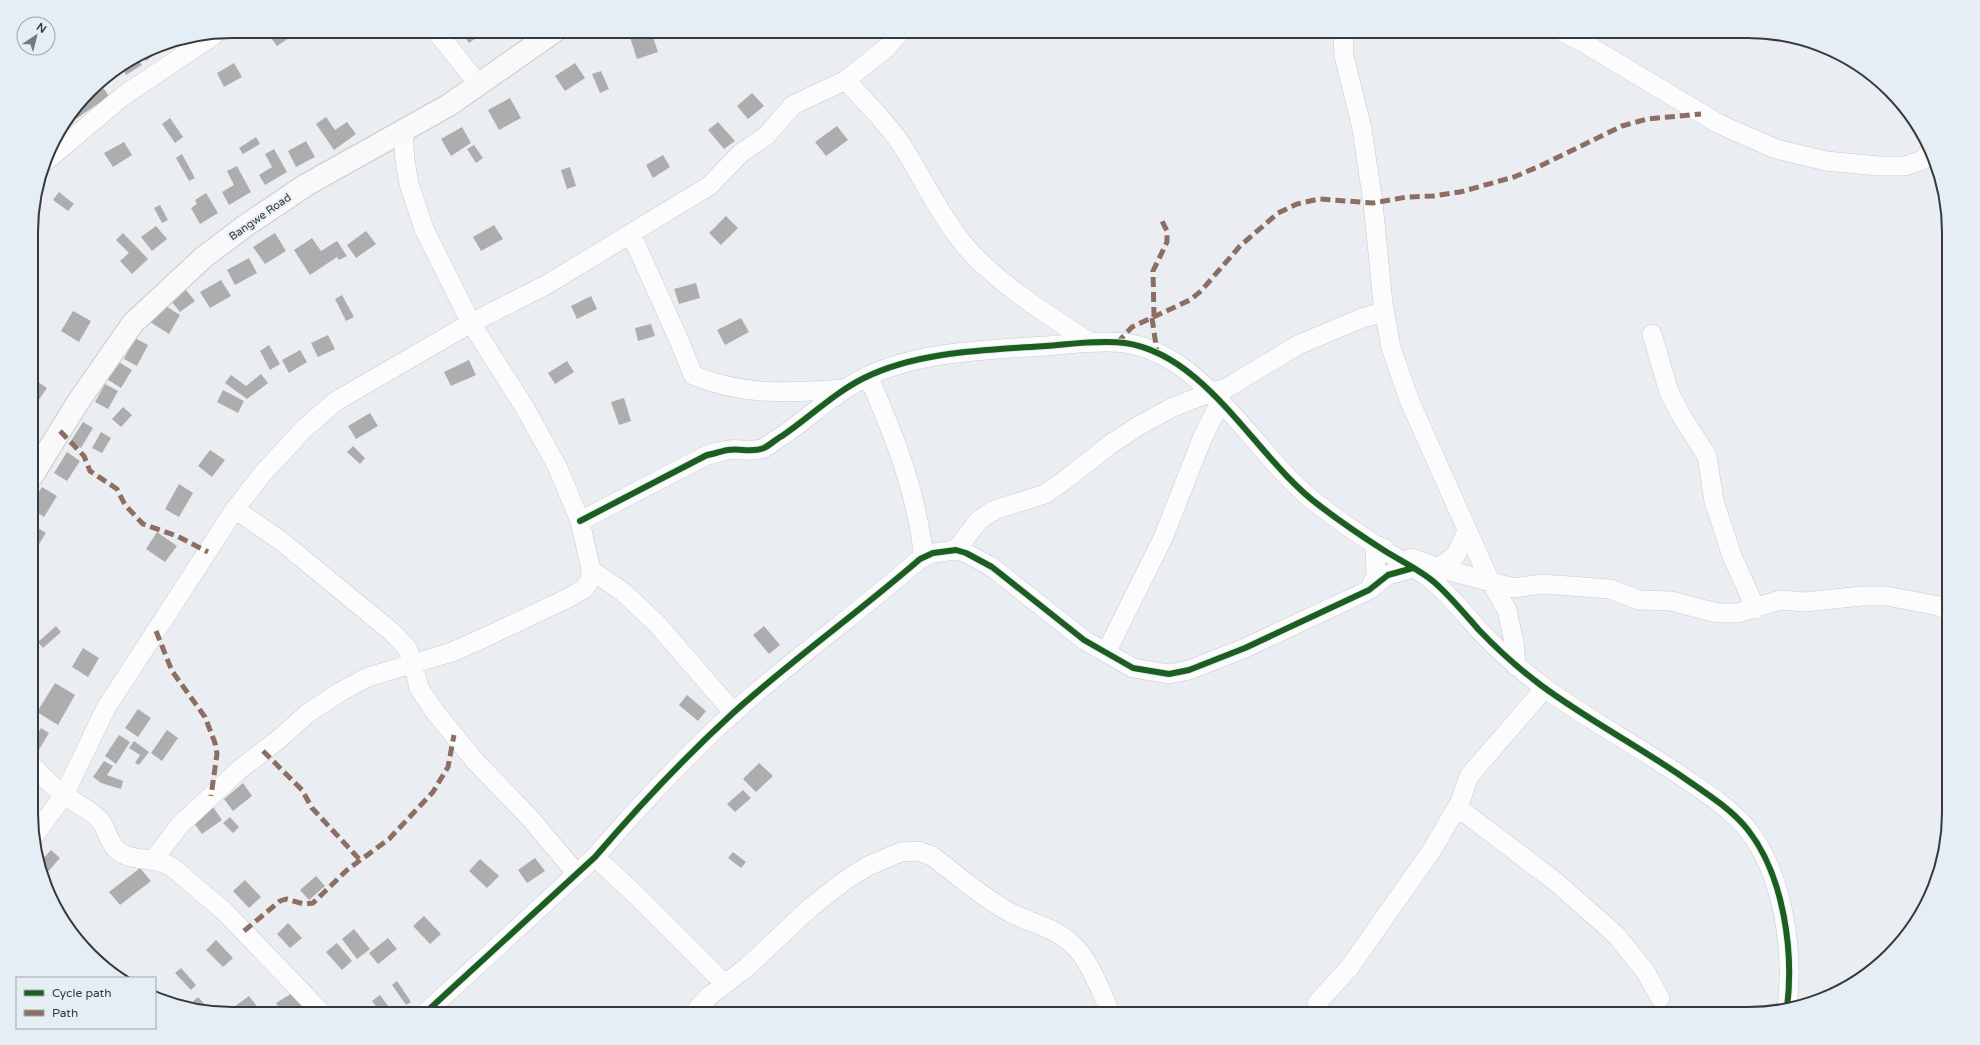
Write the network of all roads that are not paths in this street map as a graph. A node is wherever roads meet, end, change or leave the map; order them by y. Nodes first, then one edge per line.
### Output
1 (442, 38) edge
2 (545, 38) edge
3 (895, 38) edge
4 (1343, 38) edge
5 (1574, 38) edge
6 (205, 40) edge
7 (846, 80) junction
8 (479, 85) junction
9 (403, 132) junction
10 (55, 153) edge
11 (1926, 156) edge
12 (631, 234) junction
13 (1384, 312) junction
14 (472, 323) junction
15 (1652, 334) dead end
16 (1091, 343) junction
17 (868, 376) junction
18 (843, 389) junction
19 (1215, 397) junction
20 (38, 466) edge
21 (235, 509) junction
22 (580, 521) junction
23 (1467, 531) junction
24 (1375, 545) junction
25 (956, 550) junction
26 (924, 557) junction
27 (1413, 568) junction
28 (1442, 569) junction
29 (591, 570) junction
30 (1490, 581) junction
31 (1370, 590) junction
32 (1942, 608) edge
33 (1756, 609) junction
34 (1106, 653) junction
35 (413, 663) junction
36 (1516, 666) junction
37 (1545, 688) junction
38 (734, 713) junction
39 (38, 771) edge
40 (64, 795) junction
41 (1457, 807) junction
42 (39, 829) edge
43 (595, 857) junction
44 (154, 859) junction
45 (577, 874) junction
46 (724, 984) junction
47 (1660, 998) dead end
48 (1789, 1002) edge
49 (1317, 1003) dead end
50 (316, 1007) edge
51 (431, 1007) edge
52 (700, 1007) edge
53 (1108, 1007) edge

1 - 8 street
2 - 8 street, Bangwe Road
3 - 7 street
4 - 13 street
5 - 11 street
6 - 10 street
7 - 12 street
7 - 16 street
8 - 9 street, Bangwe Road
9 - 14 street
9 - 20 street, Bangwe Road
12 - 14 street
12 - 18 street
13 - 19 street
13 - 23 street
14 - 21 street
14 - 22 street
15 - 33 street
16 - 17 street
16 - 19 street
17 - 18 street
17 - 26 street
18 - 22 street
19 - 24 street
19 - 25 street
19 - 34 street
21 - 35 street
21 - 40 street
22 - 29 street
23 - 28 street
23 - 30 street
24 - 27 street
24 - 28 street
24 - 31 street
25 - 26 street
25 - 34 street
26 - 38 street
27 - 31 street
27 - 36 street
28 - 30 street
29 - 35 street
29 - 38 street
30 - 33 street
30 - 36 street
31 - 34 street
32 - 33 street
35 - 44 street
35 - 45 street
36 - 37 street
37 - 41 street
37 - 48 street
38 - 43 street
39 - 40 street
40 - 42 street
40 - 44 street
41 - 47 street
41 - 49 street
43 - 45 street
43 - 46 street
44 - 50 street
45 - 51 street
46 - 52 street
46 - 53 street

